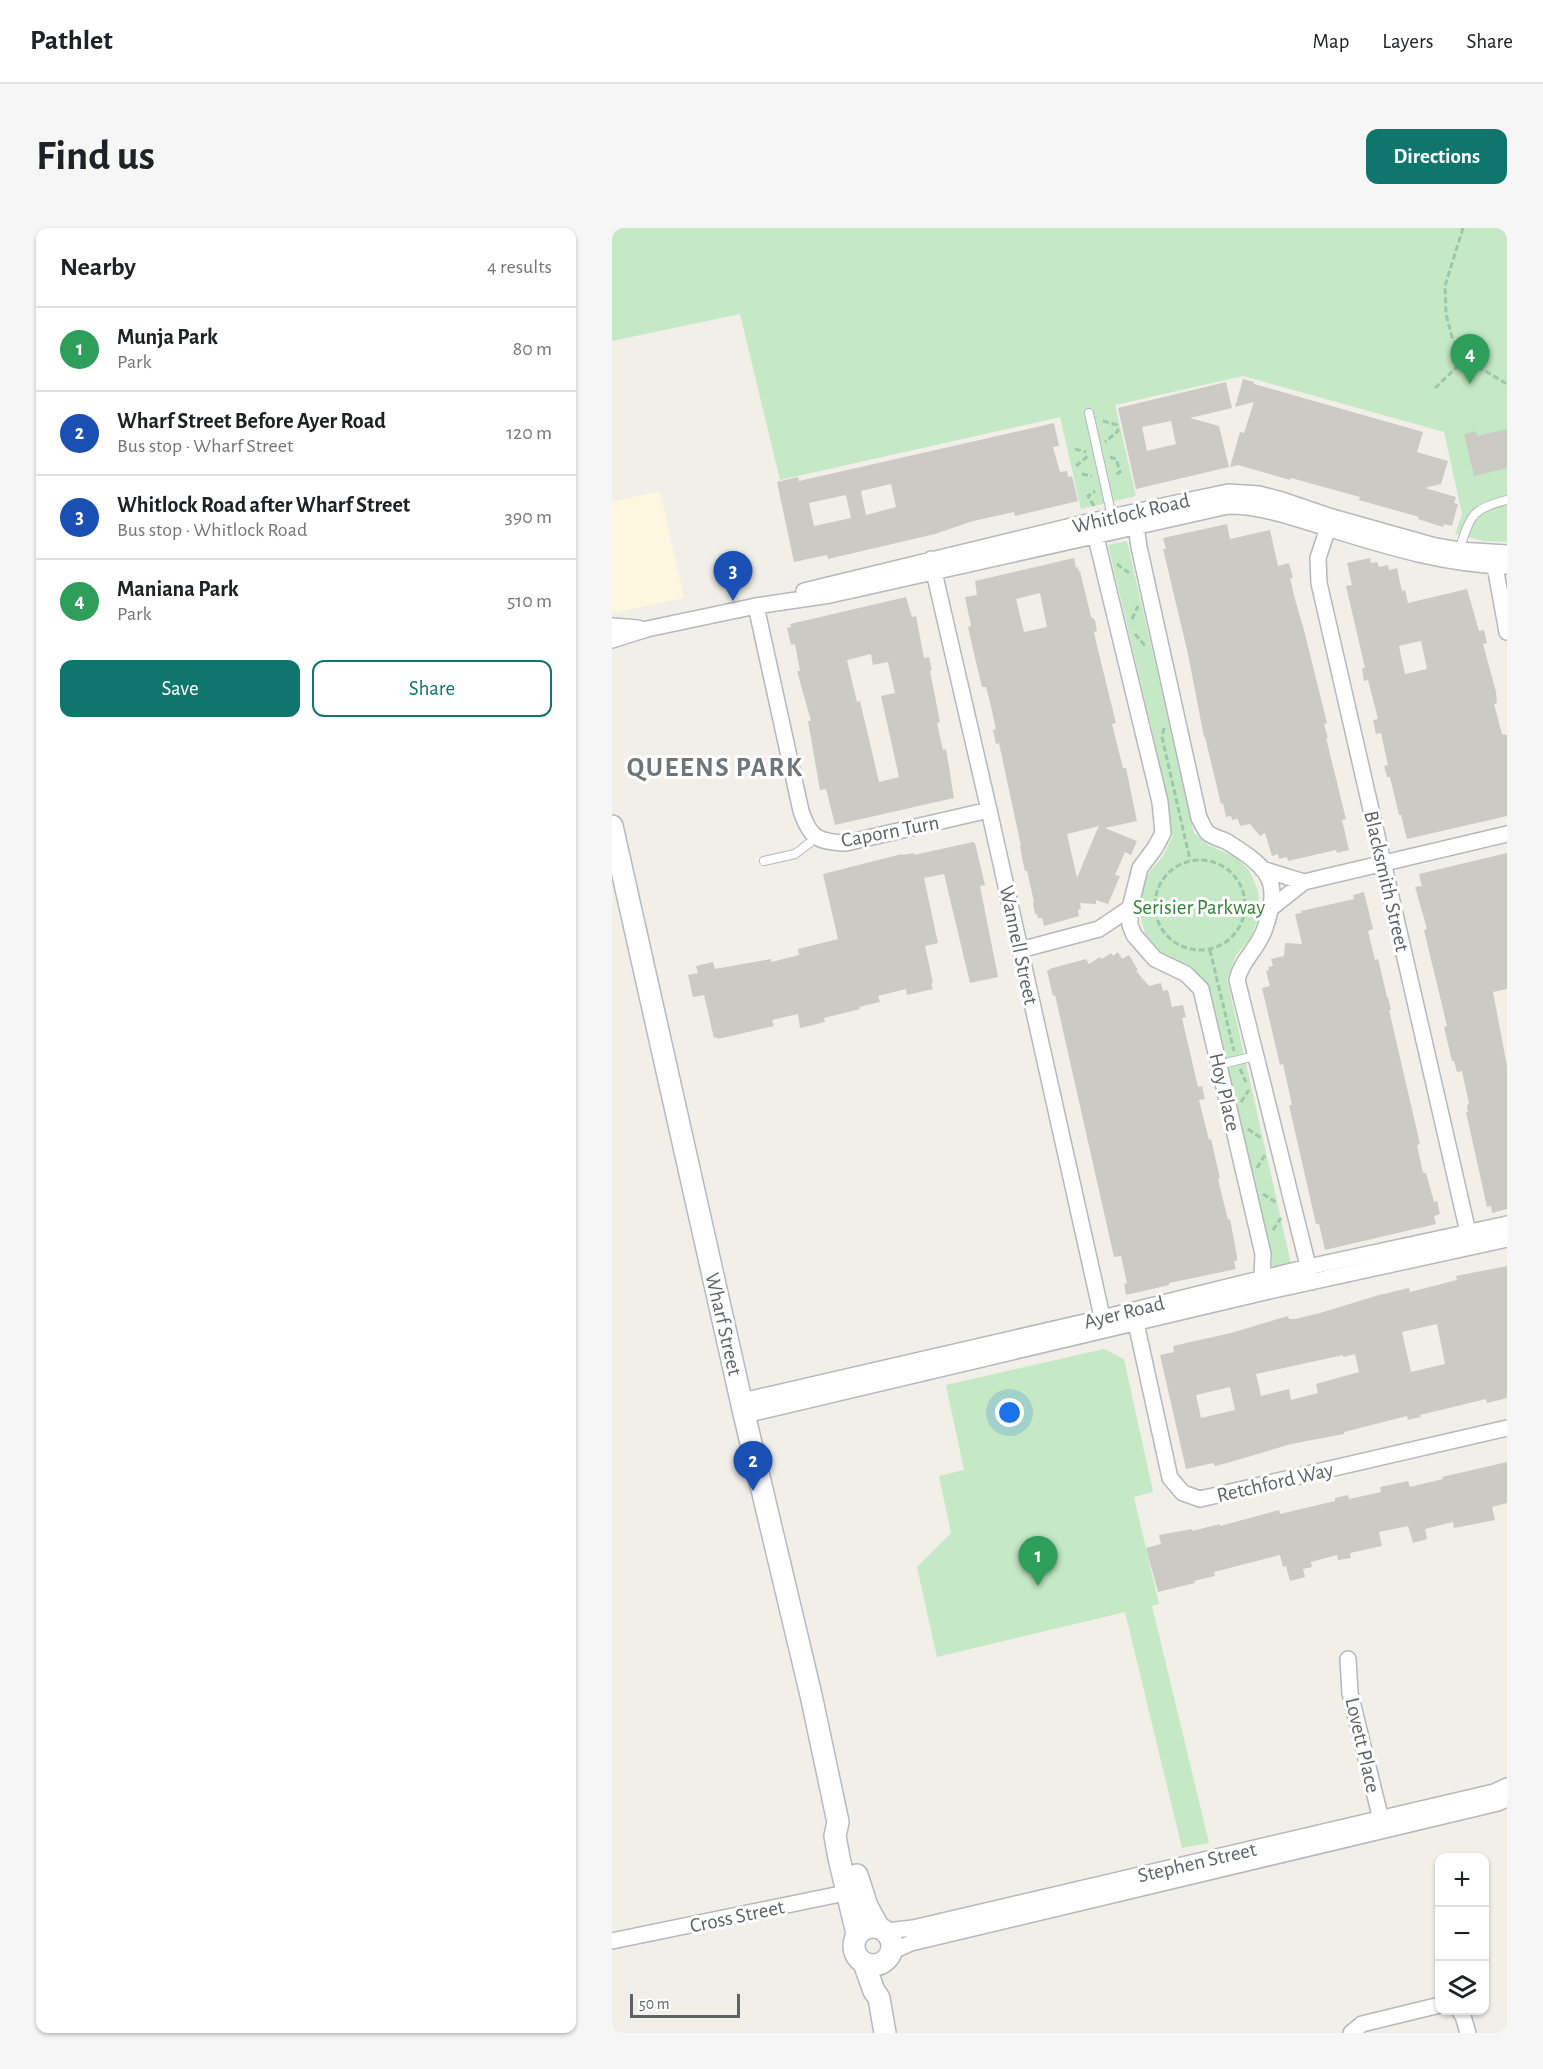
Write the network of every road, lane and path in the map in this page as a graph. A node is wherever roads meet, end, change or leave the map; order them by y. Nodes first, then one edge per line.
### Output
1 (1463, 228) edge
2 (1465, 359) junction
3 (1507, 384) edge
4 (1435, 388) dead end
5 (1089, 413) dead end
6 (1507, 500) edge
7 (1112, 517) junction
8 (1135, 519) junction
9 (1330, 522) junction
10 (1094, 529) junction
11 (1459, 550) junction
12 (1501, 559) edge
13 (932, 565) junction
14 (1138, 605) dead end
15 (756, 606) junction
16 (612, 626) edge
17 (647, 628) junction
18 (1507, 632) edge
19 (612, 640) edge
20 (1149, 651) dead end
21 (989, 810) junction
22 (1201, 821) junction
23 (612, 826) edge
24 (1162, 830) junction
25 (1507, 834) edge
26 (816, 838) junction
27 (764, 861) dead end
28 (1383, 864) junction
29 (1262, 869) junction
30 (1304, 882) junction
31 (1130, 908) junction
32 (1270, 909) junction
33 (1099, 929) junction
34 (1132, 930) junction
35 (1020, 950) junction
36 (1210, 950) junction
37 (1238, 984) junction
38 (1218, 987) junction
39 (1201, 991) junction
40 (1255, 1056) junction
41 (1236, 1060) junction
42 (1218, 1065) junction
43 (1252, 1083) dead end
44 (1249, 1090) junction
45 (1251, 1099) dead end
46 (1239, 1108) dead end
47 (1244, 1126) dead end
48 (1259, 1128) dead end
49 (1261, 1138) junction
50 (1268, 1164) dead end
51 (1275, 1193) dead end
52 (1507, 1224) edge
53 (1283, 1227) dead end
54 (1470, 1239) junction
55 (1507, 1239) edge
56 (1310, 1274) junction
57 (1264, 1285) junction
58 (1136, 1323) junction
59 (1103, 1324) junction
60 (743, 1408) junction
61 (1507, 1428) edge
62 (1348, 1659) dead end
63 (1507, 1786) edge
64 (1507, 1799) edge
65 (1382, 1825) junction
66 (855, 1891) junction
67 (857, 1934) junction
68 (612, 1941) edge
69 (881, 1946) junction
70 (1435, 2006) edge
71 (1462, 2015) edge
72 (885, 2033) edge
73 (1351, 2033) edge
74 (1468, 2033) edge

1 - 2 path
2 - 3 path
2 - 4 path
5 - 7 lane
6 - 11 lane
7 - 8 street, Whitlock Road
7 - 10 street, Whitlock Road
8 - 9 street, Whitlock Road
8 - 10 street, Whitlock Road
8 - 22 street
9 - 11 street, Whitlock Road
9 - 12 street, Whitlock Road
9 - 28 street, Blacksmith Street
10 - 13 street, Whitlock Road
10 - 24 street
11 - 12 street, Whitlock Road
12 - 18 street
13 - 15 street, Whitlock Road
13 - 21 street, Wannell Street
14 - 20 path
15 - 17 street, Whitlock Road
15 - 26 street, Caporn Turn
16 - 17 street, Whitlock Road
17 - 19 street, Whitlock Road
21 - 26 street, Caporn Turn
21 - 35 street, Wannell Street
22 - 24 path
22 - 29 street
23 - 60 street, Wharf Street
24 - 31 street
25 - 28 street
26 - 27 lane
28 - 30 street
28 - 54 street, Blacksmith Street
29 - 30 street
29 - 32 street
30 - 32 street
31 - 33 street
31 - 34 street
32 - 37 street
33 - 34 street
33 - 35 street
34 - 39 street
35 - 59 street, Wannell Street
36 - 36 path
36 - 38 path
37 - 38 path
37 - 40 street
38 - 39 path
38 - 41 path
39 - 42 street, Hoy Place
40 - 41 lane
40 - 56 street
41 - 42 lane
41 - 44 path
42 - 57 street, Hoy Place
43 - 44 path
44 - 45 path
44 - 46 path
47 - 49 path
48 - 49 path
49 - 50 path
51 - 53 path
52 - 54 street, Ayer Road
54 - 55 street, Ayer Road
54 - 56 street, Ayer Road
56 - 57 street, Ayer Road
57 - 58 street, Ayer Road
57 - 59 street, Ayer Road
58 - 59 street, Ayer Road
58 - 61 street, Retchford Way
59 - 60 street, Ayer Road
60 - 66 street, Wharf Street
62 - 65 street, Lovett Place
63 - 65 street, Stephen Street
64 - 65 street, Stephen Street
65 - 69 street, Stephen Street
66 - 67 street, Wharf Street
66 - 68 street, Cross Street
66 - 69 street, Wharf Street
67 - 69 street
67 - 69 street, Wharf Street
69 - 72 street, Wharf Street
70 - 73 street
71 - 74 street

